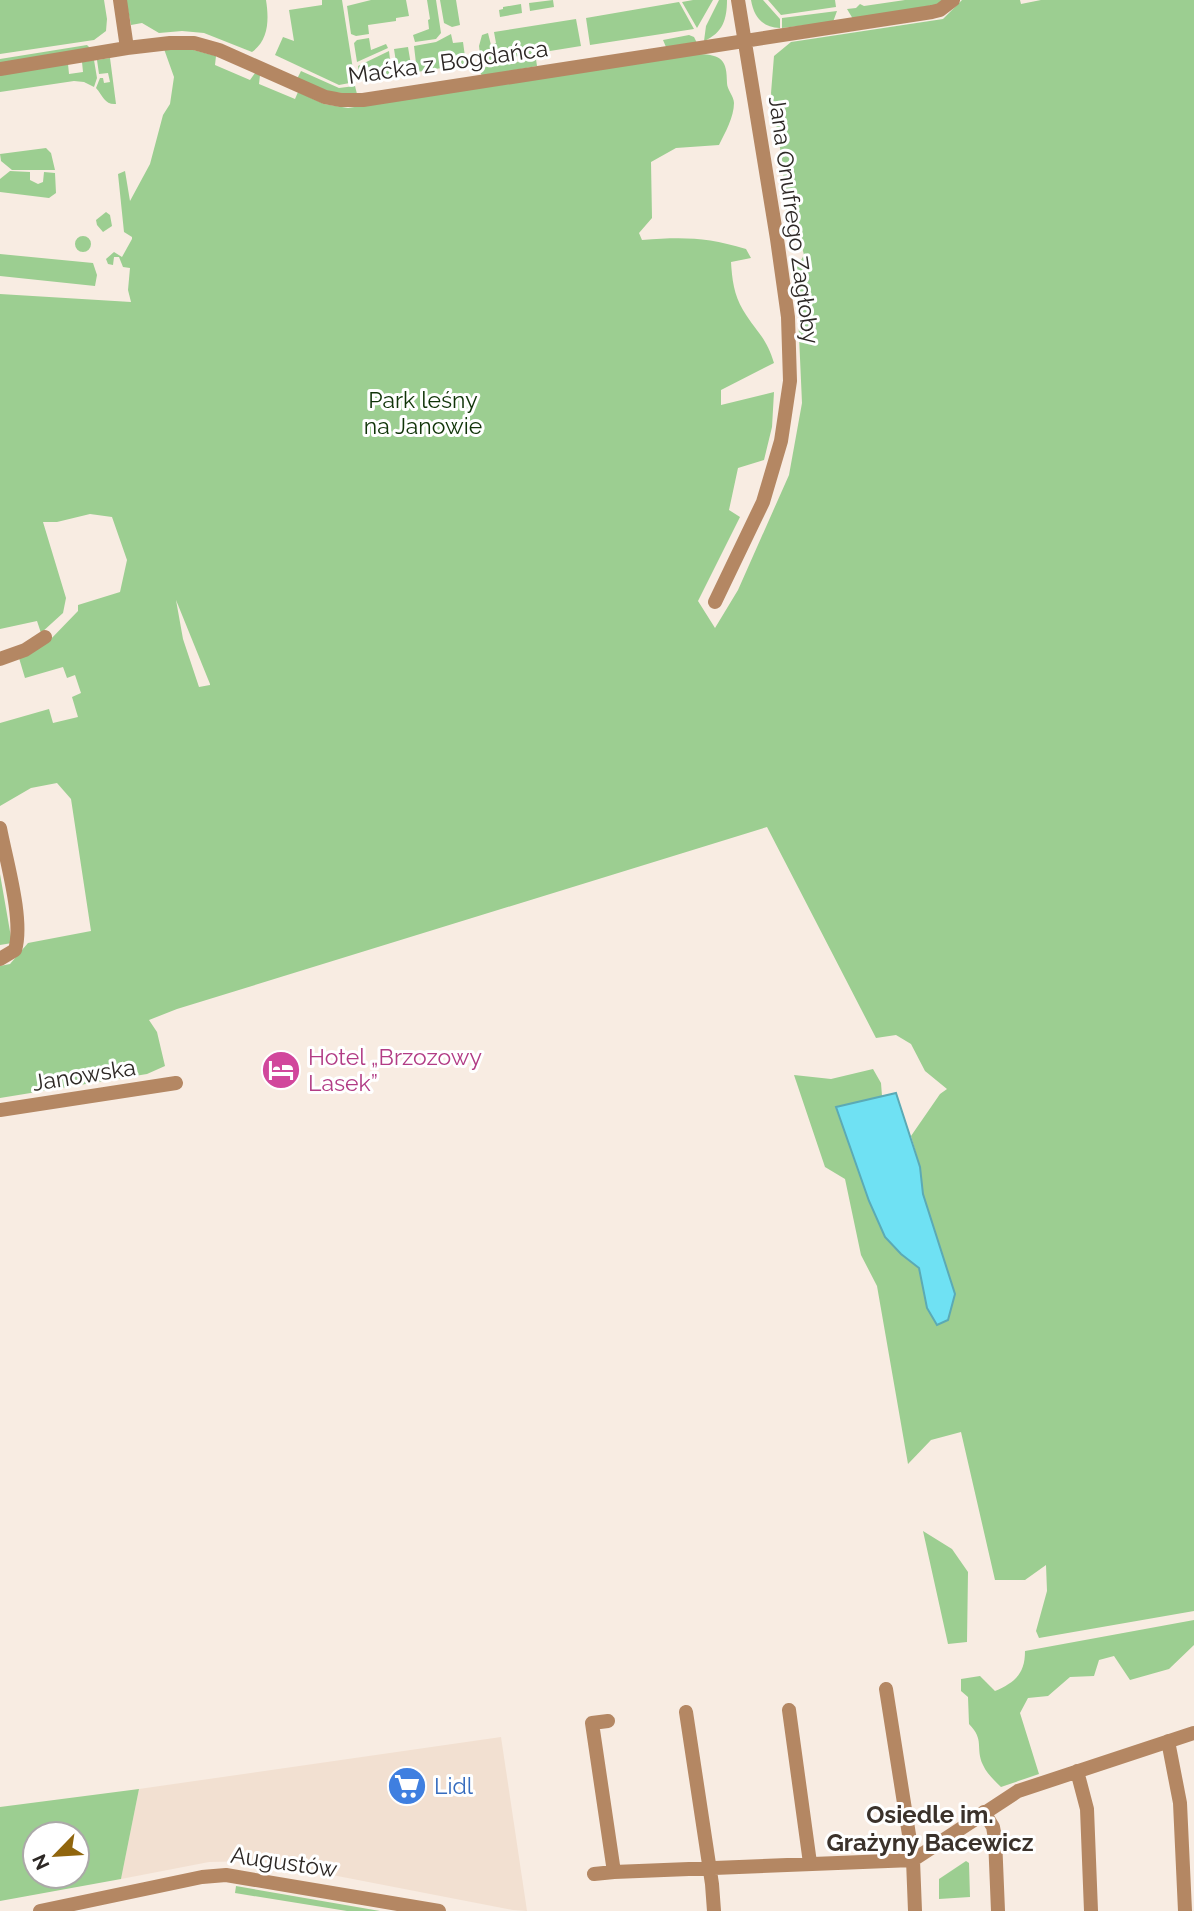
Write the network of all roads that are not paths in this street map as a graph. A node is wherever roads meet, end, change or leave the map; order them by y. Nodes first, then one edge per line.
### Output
1 (120, 0) edge
2 (738, 0) edge
3 (953, 0) edge
4 (745, 40) junction
5 (127, 48) junction
6 (0, 69) edge
7 (715, 602) dead end
8 (45, 637) dead end
9 (0, 659) edge
10 (0, 828) edge
11 (0, 959) edge
12 (176, 1083) dead end
13 (0, 1110) edge
14 (886, 1689) dead end
15 (789, 1710) dead end
16 (686, 1712) dead end
17 (608, 1721) dead end
18 (1194, 1733) edge
19 (1168, 1741) junction
20 (1077, 1771) junction
21 (984, 1812) junction
22 (913, 1860) junction
23 (810, 1863) junction
24 (709, 1869) junction
25 (614, 1872) junction
26 (594, 1874) dead end
27 (40, 1911) edge
28 (439, 1911) edge
29 (714, 1911) edge
30 (915, 1911) edge
31 (998, 1911) edge
32 (1091, 1911) edge
33 (1185, 1911) edge

1 - 5 street
2 - 4 street, Jana Onufrego Zagłoby
3 - 4 street, Maćka z Bogdańca
4 - 5 street, Maćka z Bogdańca
4 - 7 street, Jana Onufrego Zagłoby
5 - 6 street, Maćka z Bogdańca
8 - 9 street
10 - 11 street
12 - 13 street, Janowska
14 - 22 street
15 - 23 street
16 - 24 street
17 - 25 street
18 - 19 street
19 - 20 street
19 - 33 street
20 - 21 street
20 - 32 street
21 - 22 street
21 - 31 street
22 - 23 street
22 - 30 street
23 - 24 street
24 - 25 street
24 - 29 street
25 - 26 street
27 - 28 street, Augustów

